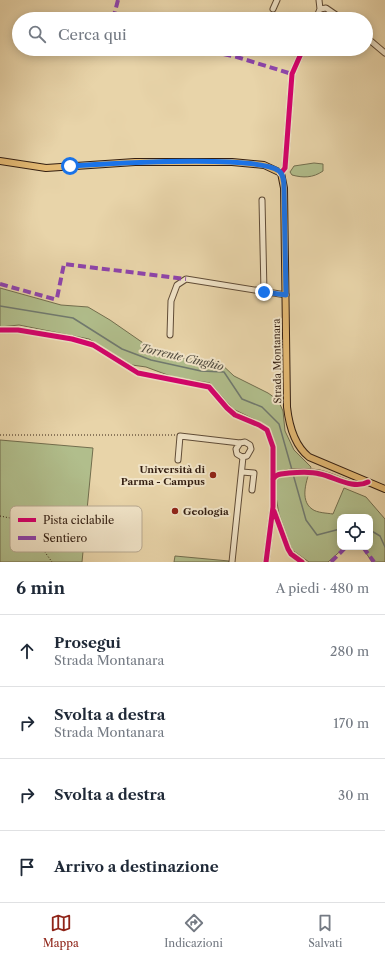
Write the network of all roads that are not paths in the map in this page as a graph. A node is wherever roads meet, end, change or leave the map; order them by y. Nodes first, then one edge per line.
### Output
1 (276, 0) edge
2 (319, 0) edge
3 (273, 9) dead end
4 (320, 9) junction
5 (319, 12) edge
6 (332, 12) edge
7 (373, 43) edge
8 (385, 53) edge
9 (300, 56) edge
10 (0, 161) edge
11 (281, 173) junction
12 (262, 200) dead end
13 (264, 292) junction
14 (286, 295) junction
15 (170, 335) dead end
16 (240, 443) junction
17 (243, 457) junction
18 (178, 460) dead end
19 (242, 472) junction
20 (368, 482) junction
21 (385, 489) edge
22 (252, 490) dead end
23 (232, 562) edge
24 (266, 562) edge

1 - 3 street
2 - 4 street
4 - 5 street
4 - 6 street
7 - 8 street
9 - 11 street
10 - 11 main road
11 - 14 main road, Strada Montanara
12 - 13 street
13 - 14 street
13 - 15 street
14 - 20 main road, Strada Montanara
16 - 17 street
16 - 17 street
16 - 18 street
17 - 19 street
19 - 22 street
19 - 23 street
20 - 21 main road, Strada Montanara
20 - 24 street

